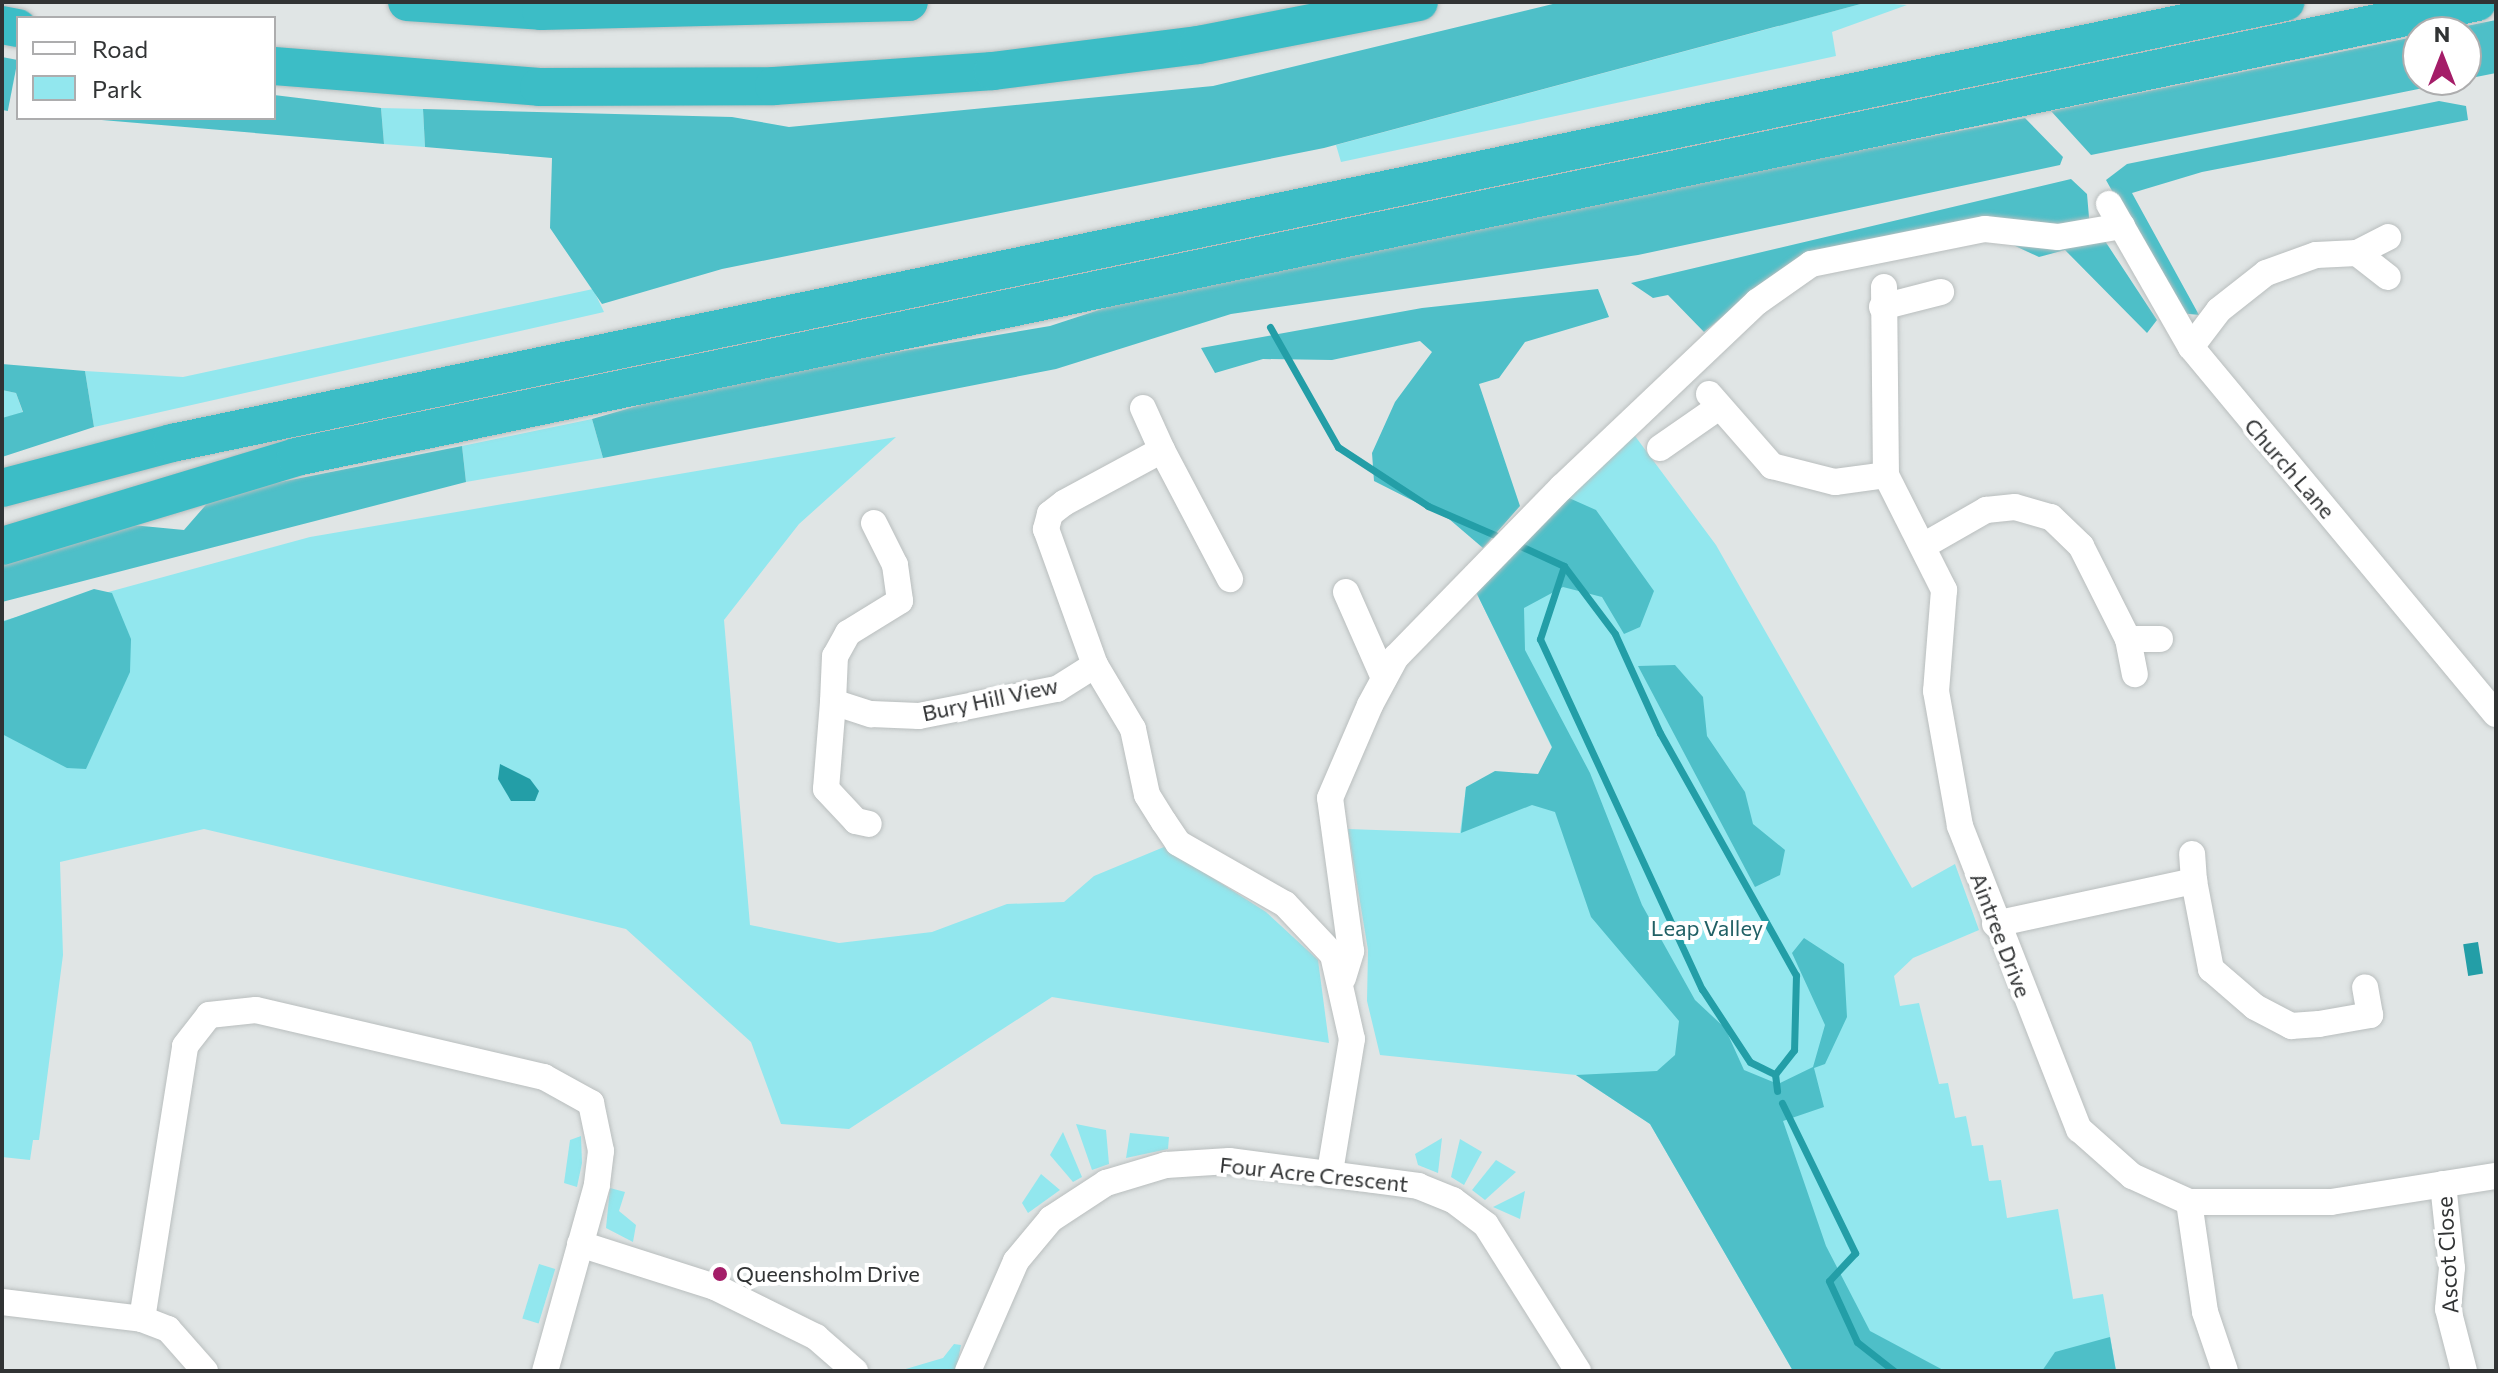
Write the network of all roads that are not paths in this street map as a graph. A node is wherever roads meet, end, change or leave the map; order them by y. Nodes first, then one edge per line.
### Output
1 (407, 2) edge
2 (909, 2) edge
3 (1419, 2) edge
4 (2285, 2) edge
5 (2477, 2) edge
6 (276, 66) edge
7 (2388, 237) dead end
8 (2357, 253) junction
9 (2388, 277) dead end
10 (1941, 292) dead end
11 (2191, 347) junction
12 (1143, 408) dead end
13 (1660, 448) dead end
14 (1162, 450) junction
15 (1886, 475) junction
16 (2, 488) edge
17 (874, 523) dead end
18 (2, 546) edge
19 (1923, 546) junction
20 (1230, 579) dead end
21 (1346, 592) dead end
22 (2128, 639) junction
23 (2160, 639) dead end
24 (1095, 665) junction
25 (2135, 674) dead end
26 (1384, 678) junction
27 (833, 702) junction
28 (2496, 714) edge
29 (869, 824) dead end
30 (2192, 854) dead end
31 (2194, 881) junction
32 (1995, 924) junction
33 (1343, 978) junction
34 (2365, 987) dead end
35 (1330, 1172) junction
36 (2496, 1176) edge
37 (2443, 1184) junction
38 (2189, 1202) junction
39 (580, 1244) junction
40 (2, 1302) edge
41 (142, 1319) junction
42 (205, 1371) edge
43 (545, 1371) edge
44 (855, 1371) edge
45 (968, 1371) edge
46 (1578, 1371) edge
47 (2225, 1371) edge
48 (2464, 1371) edge

1 - 2 highway
3 - 6 highway
4 - 16 highway
5 - 18 highway
7 - 8 street
8 - 9 street
8 - 11 street
10 - 15 street, Aintree Drive
11 - 26 street, Church Lane
11 - 28 street, Church Lane
12 - 14 street
13 - 15 street
14 - 20 street
14 - 24 street
15 - 19 street, Aintree Drive
17 - 27 street
19 - 22 street
19 - 32 street, Aintree Drive
21 - 26 street
22 - 23 street
22 - 25 street
24 - 27 street, Bury Hill View
24 - 33 street
26 - 33 street
27 - 29 street
30 - 31 street
31 - 32 street
31 - 34 street
32 - 38 street, Aintree Drive
33 - 35 street
35 - 45 street, Four Acre Crescent
35 - 46 street, Four Acre Crescent
36 - 37 street, Aintree Drive
37 - 38 street, Aintree Drive
37 - 48 street, Ascot Close
38 - 47 street
39 - 41 street
39 - 43 street
39 - 44 street
40 - 41 street
41 - 42 street

